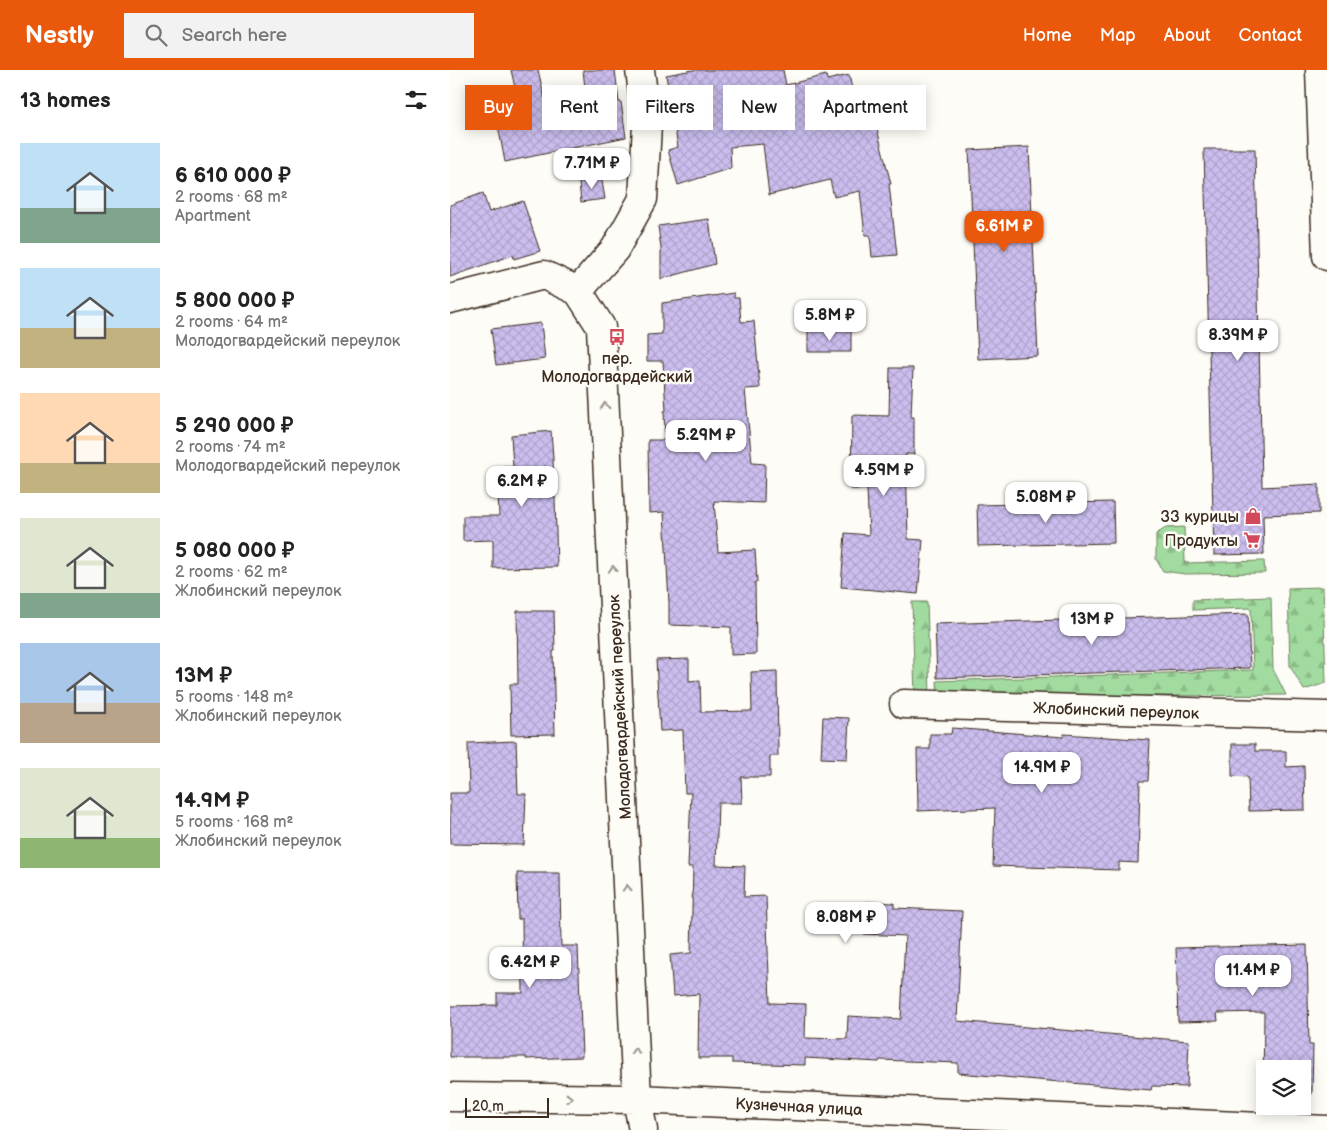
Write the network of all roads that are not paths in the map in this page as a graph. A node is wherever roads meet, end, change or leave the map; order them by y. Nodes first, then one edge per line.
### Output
1 (640, 70) edge
2 (1320, 70) edge
3 (1327, 256) edge
4 (578, 290) junction
5 (450, 298) edge
6 (904, 704) dead end
7 (1327, 716) edge
8 (450, 1097) edge
9 (637, 1099) junction
10 (643, 1130) edge
11 (1327, 1130) edge

1 - 4 street
2 - 3 street
4 - 5 street
9 -> 4 street, Молодогвардейский переулок
6 - 7 street, Жлобинский переулок
8 -> 9 street, Кузнечная улица
9 - 10 street, Молодогвардейский переулок
9 - 11 street, Кузнечная улица

